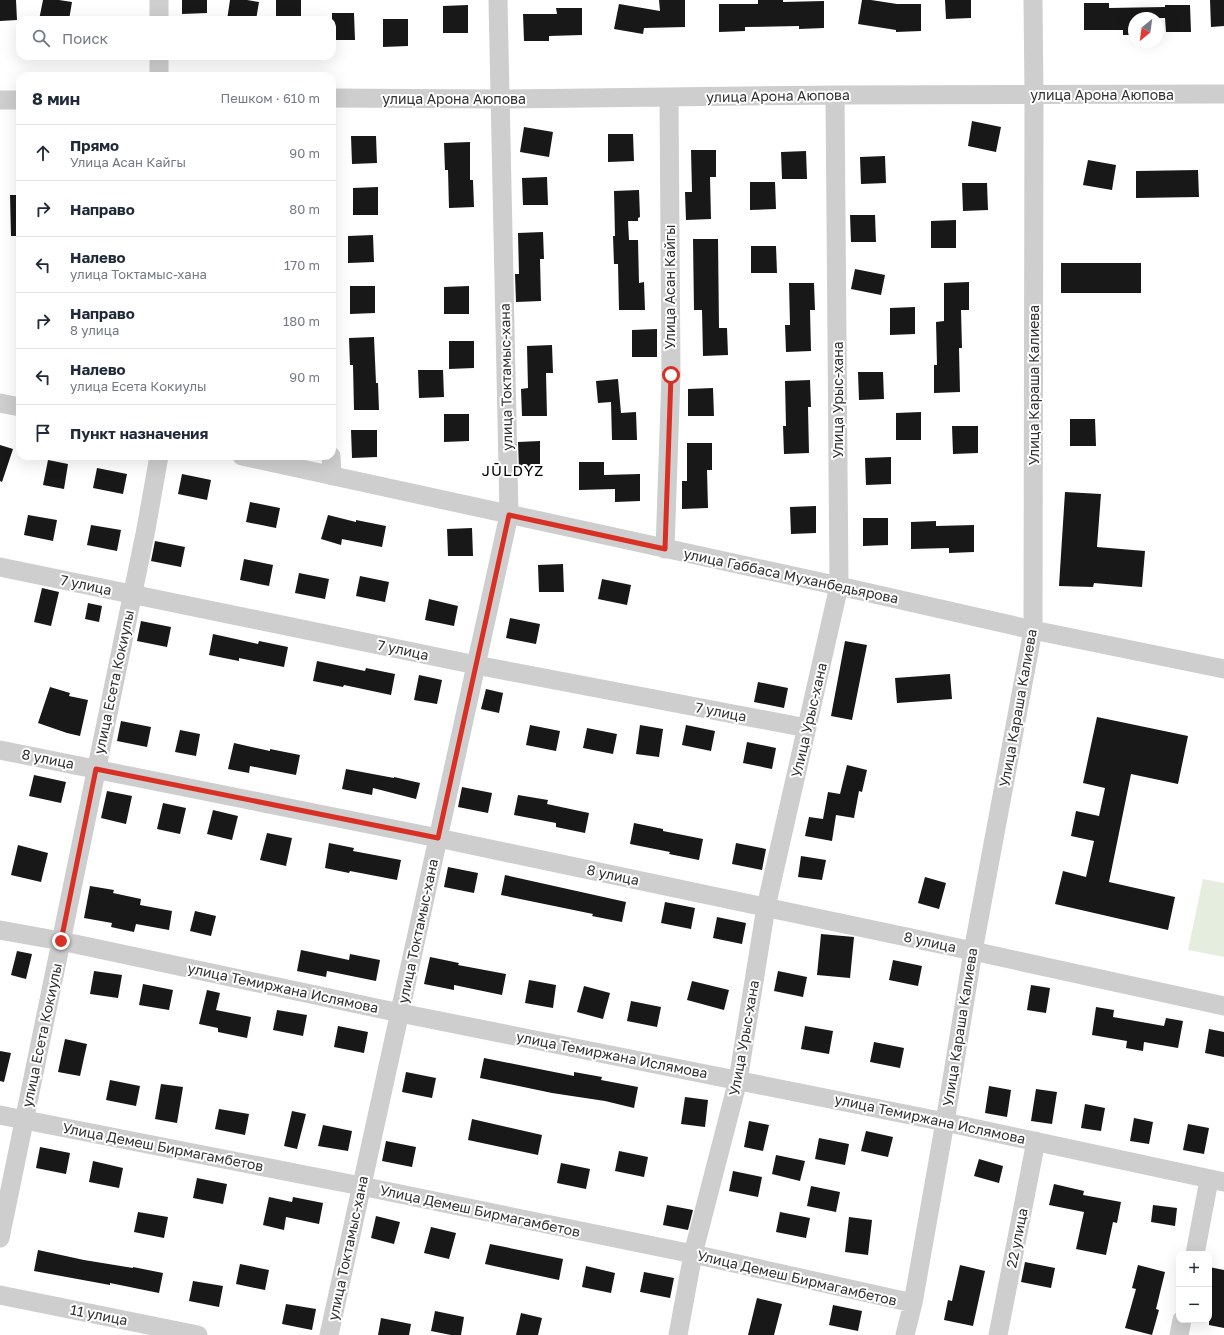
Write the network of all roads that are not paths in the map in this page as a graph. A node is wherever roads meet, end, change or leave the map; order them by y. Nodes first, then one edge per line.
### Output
1 (159, 0) edge
2 (498, 0) edge
3 (1033, 0) edge
4 (159, 16) edge
5 (159, 60) edge
6 (159, 72) edge
7 (1224, 94) edge
8 (835, 95) junction
9 (1034, 95) junction
10 (336, 98) edge
11 (669, 98) junction
12 (499, 99) junction
13 (0, 100) edge
14 (16, 100) edge
15 (0, 403) edge
16 (16, 406) edge
17 (158, 460) edge
18 (260, 460) edge
19 (331, 460) edge
20 (332, 476) junction
21 (509, 515) junction
22 (665, 549) junction
23 (0, 567) edge
24 (839, 586) junction
25 (132, 594) junction
26 (1033, 630) junction
27 (476, 665) junction
28 (1224, 669) edge
29 (807, 728) junction
30 (0, 750) edge
31 (96, 769) junction
32 (438, 838) junction
33 (766, 907) junction
34 (0, 930) edge
35 (61, 941) junction
36 (973, 951) junction
37 (1224, 1006) edge
38 (400, 1013) junction
39 (738, 1080) junction
40 (0, 1115) edge
41 (24, 1120) junction
42 (945, 1122) junction
43 (1036, 1141) junction
44 (1217, 1181) edge
45 (361, 1186) junction
46 (0, 1238) edge
47 (1196, 1251) edge
48 (693, 1254) junction
49 (0, 1295) edge
50 (912, 1303) junction
51 (1181, 1323) edge
52 (198, 1335) edge
53 (329, 1335) edge
54 (678, 1335) edge
55 (905, 1335) edge
56 (998, 1335) edge
57 (1179, 1335) edge

1 - 4 street
2 - 12 street, улица Токтамыс-хана
3 - 9 street, Улица Караша Калиева
5 - 6 street
7 - 9 street, улица Арона Аюпова
8 - 9 street, улица Арона Аюпова
8 - 11 street, улица Арона Аюпова
8 - 24 street, Улица Урыс-хана
9 - 26 street, Улица Караша Калиева
10 - 12 street, улица Арона Аюпова
11 - 12 street, улица Арона Аюпова
11 - 22 street, Улица Асан Кайгы
12 - 21 street, улица Токтамыс-хана
13 - 14 street
15 - 16 street
17 - 25 street, улица Есета Кокиулы
18 - 20 street, улица Габбаса Муханбедьярова
19 - 20 street
20 - 21 street, улица Габбаса Муханбедьярова
21 - 22 street, улица Габбаса Муханбедьярова
21 - 27 street, улица Токтамыс-хана
22 - 24 street, улица Габбаса Муханбедьярова
23 - 25 street, 7 улица
24 - 26 street, улица Габбаса Муханбедьярова
24 - 29 street, Улица Урыс-хана
25 - 27 street, 7 улица
25 - 31 street, улица Есета Кокиулы
26 - 28 street, улица Габбаса Муханбедьярова
26 - 36 street, Улица Караша Калиева
27 - 29 street, 7 улица
27 - 32 street, улица Токтамыс-хана
29 - 33 street, Улица Урыс-хана
30 - 31 street, 8 улица
31 - 32 street, 8 улица
31 - 35 street, улица Есета Кокиулы
32 - 33 street, 8 улица
32 - 38 street, улица Токтамыс-хана
33 - 36 street, 8 улица
33 - 39 street, Улица Урыс-хана
34 - 35 street, улица Темиржана Ислямова
35 - 38 street, улица Темиржана Ислямова
35 - 41 street, улица Есета Кокиулы
36 - 37 street, 8 улица
36 - 42 street, Улица Караша Калиева
38 - 39 street, улица Темиржана Ислямова
38 - 45 street, улица Токтамыс-хана
39 - 42 street, улица Темиржана Ислямова
39 - 48 street, Улица Урыс-хана
40 - 41 street, Улица Демеш Бирмагамбетов
41 - 45 street, Улица Демеш Бирмагамбетов
41 - 46 street, улица Есета Кокиулы
42 - 43 street, улица Темиржана Ислямова
42 - 50 street, Улица Караша Калиева
43 - 44 street, улица Темиржана Ислямова
43 - 56 street, 22 улица
44 - 47 street
45 - 48 street, Улица Демеш Бирмагамбетов
45 - 53 street, улица Токтамыс-хана
48 - 50 street, Улица Демеш Бирмагамбетов
48 - 54 street, Улица Урыс-хана
49 - 52 street, 11 улица
50 - 55 street, Улица Караша Калиева
51 - 57 street

